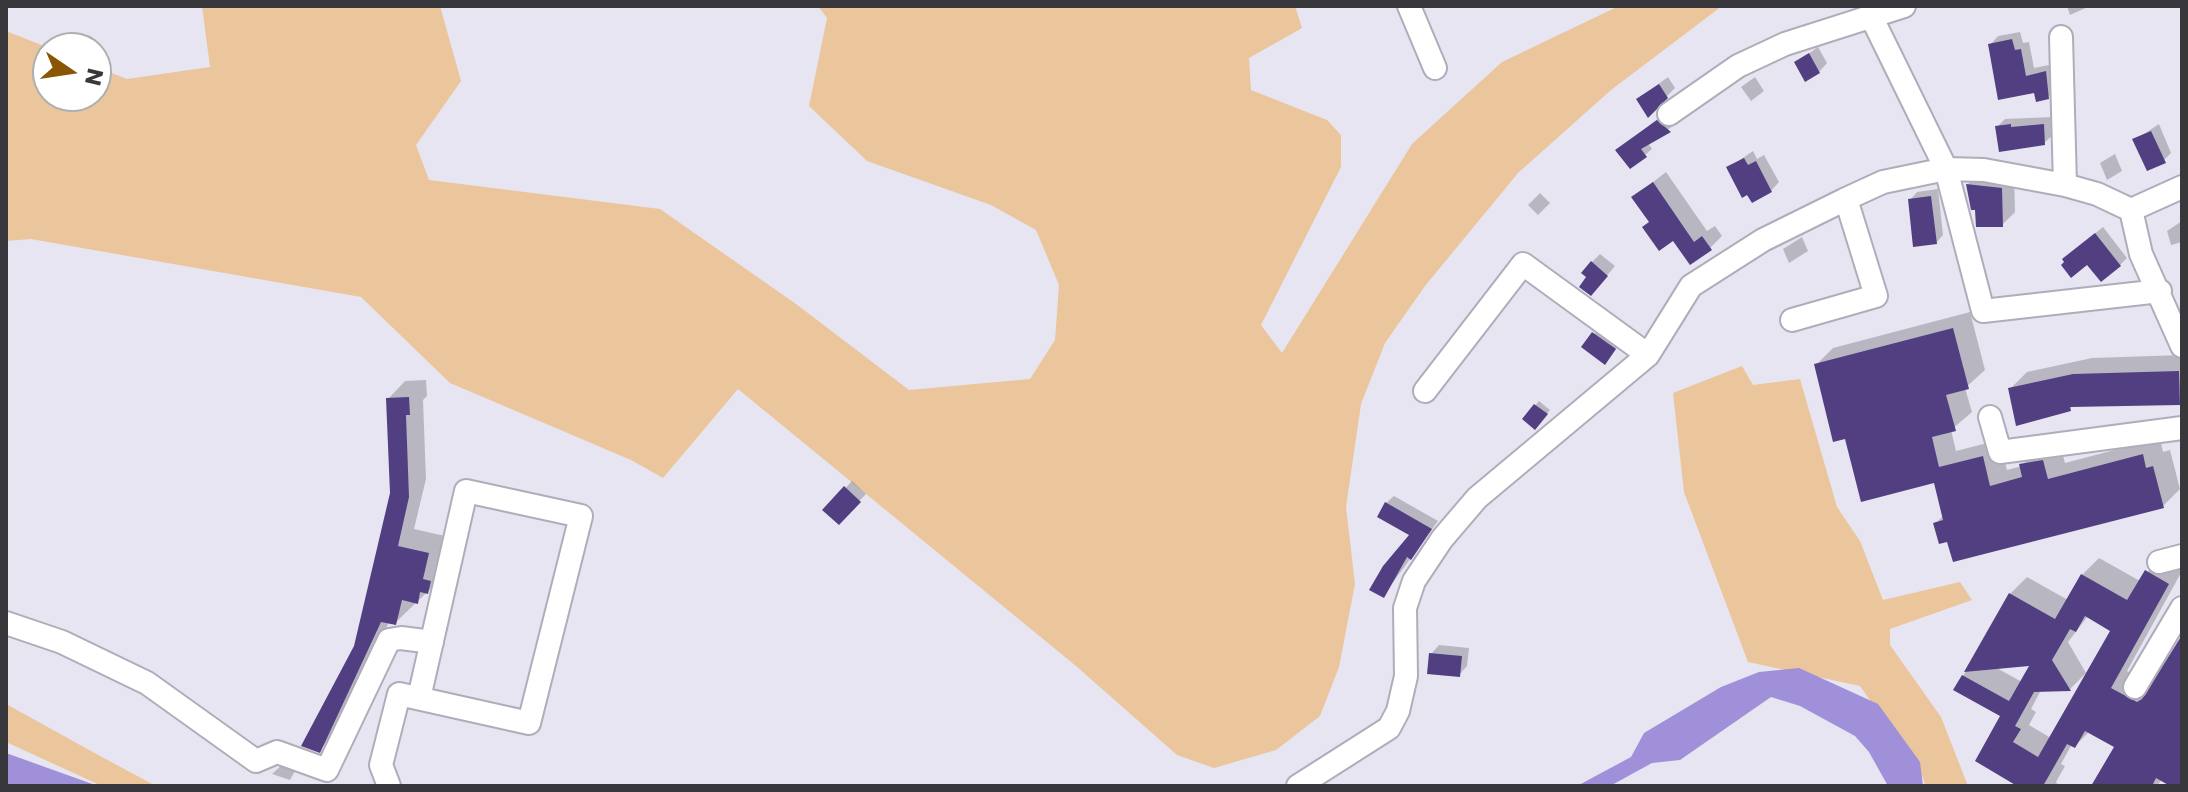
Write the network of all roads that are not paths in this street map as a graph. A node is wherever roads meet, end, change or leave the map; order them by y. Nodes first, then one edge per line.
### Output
1 (1409, 6) edge
2 (1904, 6) edge
3 (1870, 14) junction
4 (2061, 37) dead end
5 (1435, 68) dead end
6 (1669, 114) dead end
7 (1946, 169) junction
8 (2065, 185) junction
9 (2182, 187) edge
10 (1846, 199) junction
11 (2131, 210) junction
12 (2160, 291) junction
13 (1792, 320) dead end
14 (2182, 346) edge
15 (1648, 355) junction
16 (1425, 391) dead end
17 (1990, 417) dead end
18 (2182, 428) edge
19 (2182, 556) edge
20 (2159, 562) dead end
21 (2182, 608) edge
22 (6, 623) edge
23 (432, 642) junction
24 (2135, 687) dead end
25 (419, 698) junction
26 (389, 786) edge
27 (1298, 786) edge

1 - 5 street
2 - 3 street
3 - 6 street
3 - 7 street
4 - 8 street
7 - 8 street
7 - 10 street
7 - 12 street
8 - 11 street
9 - 11 street
10 - 13 street
10 - 15 street
11 - 12 street
12 - 14 street
15 - 16 street
15 - 27 street
17 - 18 street
19 - 20 street
21 - 24 street
22 - 23 street
23 - 25 street
23 - 25 street
25 - 26 street

